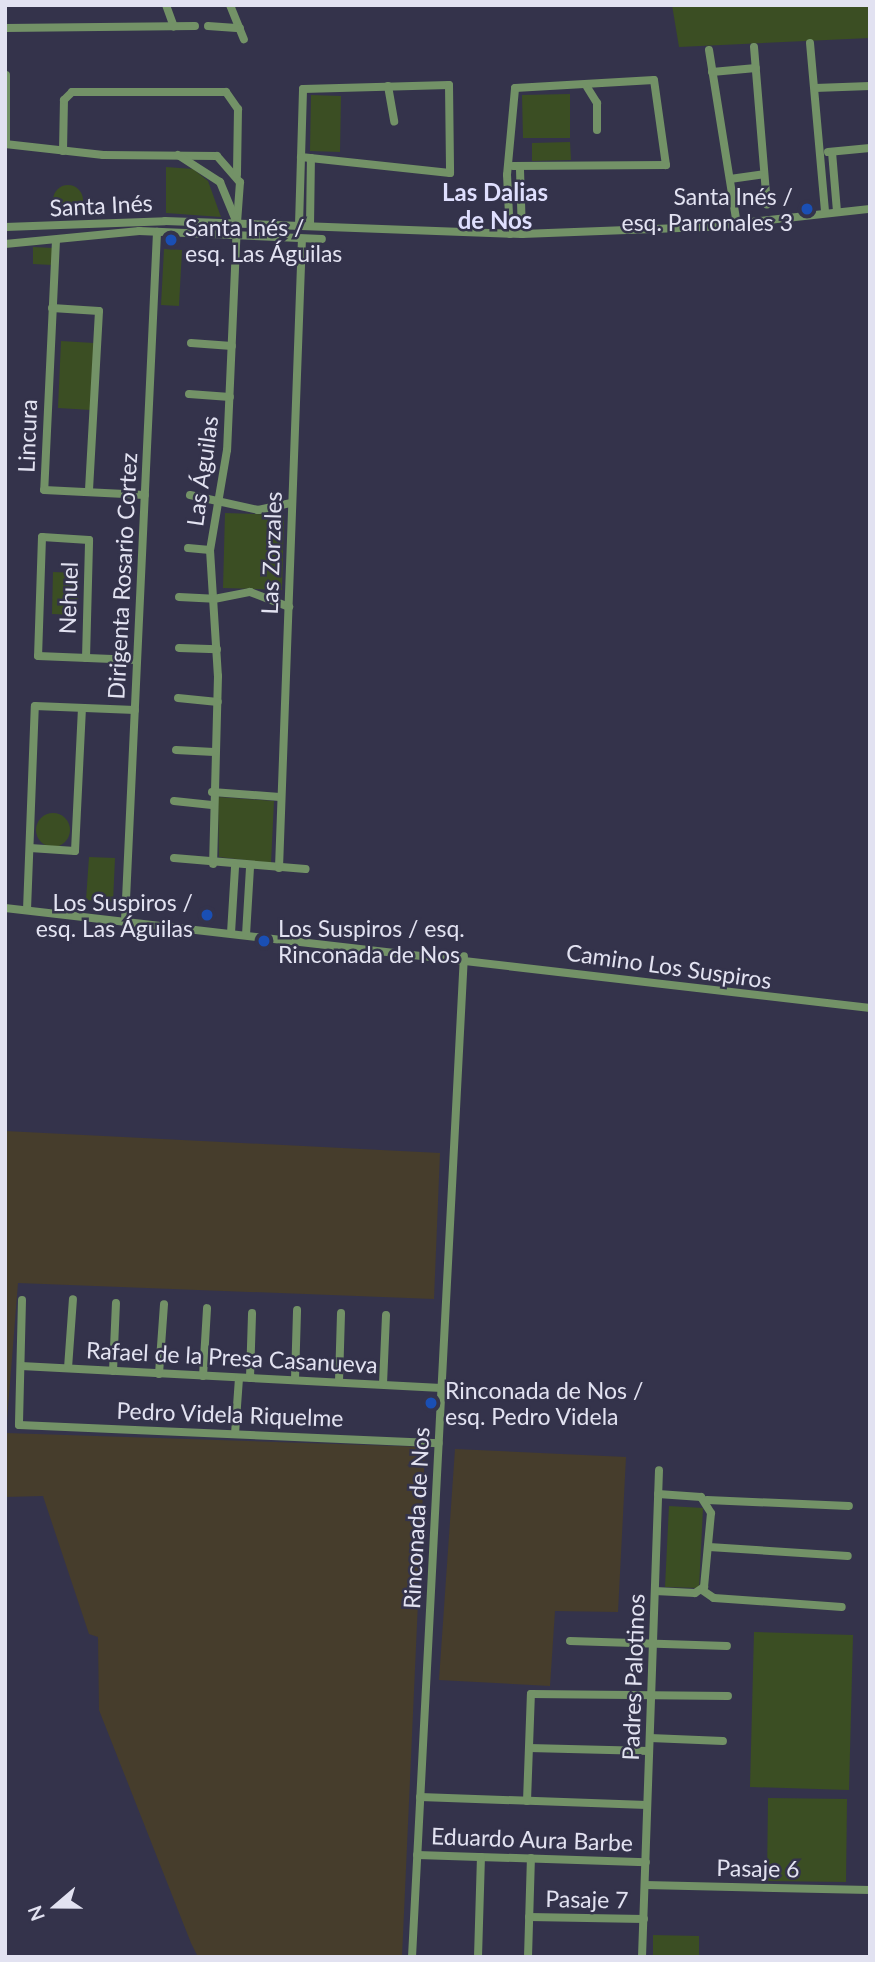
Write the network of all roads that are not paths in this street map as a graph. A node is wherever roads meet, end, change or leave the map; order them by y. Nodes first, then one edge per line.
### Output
1 (166, 5) edge
2 (230, 5) edge
3 (195, 26) dead end
4 (208, 26) dead end
5 (174, 27) junction
6 (5, 28) edge
7 (240, 28) junction
8 (244, 39) dead end
9 (810, 43) dead end
10 (754, 47) dead end
11 (709, 50) dead end
12 (756, 68) junction
13 (712, 72) junction
14 (6, 75) edge
15 (388, 86) junction
16 (870, 86) edge
17 (587, 87) junction
18 (815, 88) junction
19 (394, 121) dead end
20 (597, 130) dead end
21 (6, 144) edge
22 (870, 148) edge
23 (63, 151) junction
24 (832, 152) junction
25 (821, 153) junction
26 (178, 155) junction
27 (306, 157) junction
28 (517, 168) junction
29 (764, 174) junction
30 (237, 175) junction
31 (730, 179) junction
32 (767, 204) dead end
33 (870, 209) edge
34 (825, 212) junction
35 (837, 212) junction
36 (237, 223) junction
37 (299, 225) junction
38 (737, 225) junction
39 (310, 226) junction
40 (5, 227) edge
41 (157, 232) junction
42 (510, 234) junction
43 (522, 234) junction
44 (237, 236) junction
45 (303, 239) junction
46 (322, 239) dead end
47 (56, 240) junction
48 (5, 244) edge
49 (52, 308) junction
50 (191, 343) dead end
51 (232, 346) junction
52 (189, 394) dead end
53 (230, 397) junction
54 (89, 492) junction
55 (145, 495) junction
56 (190, 495) dead end
57 (219, 499) junction
58 (291, 503) junction
59 (188, 548) dead end
60 (211, 550) junction
61 (179, 597) dead end
62 (215, 600) junction
63 (289, 607) junction
64 (179, 648) dead end
65 (217, 649) junction
66 (86, 658) junction
67 (137, 660) junction
68 (178, 698) dead end
69 (218, 702) junction
70 (82, 708) junction
71 (135, 710) junction
72 (176, 750) dead end
73 (214, 752) junction
74 (212, 792) junction
75 (280, 797) junction
76 (174, 801) dead end
77 (212, 804) junction
78 (30, 848) junction
79 (174, 858) dead end
80 (213, 864) junction
81 (235, 867) junction
82 (250, 868) junction
83 (279, 868) junction
84 (306, 869) dead end
85 (5, 908) edge
86 (27, 910) junction
87 (125, 921) junction
88 (231, 933) junction
89 (246, 935) junction
90 (464, 956) junction
91 (870, 1008) edge
92 (73, 1299) dead end
93 (22, 1300) dead end
94 (116, 1303) dead end
95 (164, 1304) dead end
96 (207, 1308) dead end
97 (297, 1310) dead end
98 (252, 1313) dead end
99 (341, 1313) dead end
100 (386, 1315) dead end
101 (21, 1366) junction
102 (68, 1368) junction
103 (113, 1371) junction
104 (159, 1374) junction
105 (203, 1376) junction
106 (239, 1378) junction
107 (250, 1378) junction
108 (295, 1379) junction
109 (338, 1381) junction
110 (383, 1384) junction
111 (441, 1388) junction
112 (235, 1434) junction
113 (439, 1443) junction
114 (659, 1470) dead end
115 (658, 1494) junction
116 (707, 1500) junction
117 (849, 1506) dead end
118 (709, 1547) junction
119 (848, 1556) dead end
120 (702, 1590) junction
121 (655, 1591) junction
122 (842, 1607) dead end
123 (570, 1641) dead end
124 (653, 1644) junction
125 (727, 1646) dead end
126 (651, 1693) junction
127 (728, 1696) dead end
128 (650, 1738) junction
129 (723, 1741) dead end
130 (529, 1748) junction
131 (649, 1751) junction
132 (420, 1797) junction
133 (527, 1801) junction
134 (648, 1805) junction
135 (417, 1854) junction
136 (481, 1857) junction
137 (531, 1858) junction
138 (646, 1862) junction
139 (645, 1885) junction
140 (870, 1890) edge
141 (529, 1917) junction
142 (643, 1919) junction
143 (412, 1957) edge
144 (478, 1957) edge
145 (528, 1957) edge
146 (642, 1957) edge

1 - 5 street
2 - 7 street
3 - 5 street
4 - 7 street
5 - 6 street
7 - 8 street
9 - 18 street
10 - 12 street
11 - 13 street
12 - 13 street
12 - 29 street
13 - 31 street
14 - 21 street
15 - 19 street
15 - 27 street
15 - 27 street
16 - 18 street
17 - 20 street
17 - 28 street
17 - 28 street
18 - 25 street
21 - 23 street
22 - 24 street
23 - 26 street
23 - 30 street, Las Águilas
24 - 25 street
24 - 35 street
25 - 34 street
26 - 30 street
26 - 36 street
27 - 37 street
27 - 39 street
28 - 42 street
28 - 43 street
29 - 31 street
29 - 32 street
30 - 36 street, Las Águilas
31 - 38 street
33 - 35 street, Santa Inés
34 - 35 street, Santa Inés
34 - 38 street, Santa Inés
36 - 37 street, Santa Inés
36 - 40 street, Santa Inés
36 - 44 street, Las Águilas
37 - 39 street, Santa Inés
38 - 43 street, Santa Inés
39 - 42 street, Santa Inés
41 - 44 street, Santa Inés
41 - 47 street, Santa Inés
41 - 55 street, Dirigenta Rosario Cortez
42 - 43 street, Santa Inés
44 - 45 street, Santa Inés
44 - 51 street, Las Águilas
45 - 46 street, Santa Inés
45 - 58 street, Las Zorzales
47 - 48 street, Santa Inés
47 - 49 street, Lincura
49 - 54 street, Lincura
49 - 54 street
50 - 51 street
51 - 53 street, Las Águilas
52 - 53 street, Las Águilas
53 - 57 street, Las Águilas
54 - 55 street
55 - 67 street, Dirigenta Rosario Cortez
56 - 57 street
57 - 58 street
57 - 60 street, Las Águilas
58 - 63 street, Las Zorzales
59 - 60 street, Las Águilas
60 - 62 street, Las Águilas
61 - 62 street
62 - 63 street
62 - 65 street, Las Águilas
63 - 75 street, Las Zorzales
64 - 65 street
65 - 69 street, Las Águilas
66 - 66 street, Nehuel
66 - 67 street
67 - 71 street, Dirigenta Rosario Cortez
68 - 69 street
69 - 73 street, Las Águilas
70 - 71 street
70 - 78 street
70 - 78 street
71 - 87 street, Dirigenta Rosario Cortez
72 - 73 street
73 - 74 street, Las Águilas
74 - 75 street
74 - 77 street, Las Águilas
75 - 83 street, Las Zorzales
76 - 77 street
77 - 80 street, Las Águilas
78 - 86 street
79 - 80 street
80 - 81 street
81 - 82 street
81 - 88 street
82 - 83 street
82 - 89 street
83 - 84 street
85 - 86 street, Camino Los Suspiros
86 - 87 street, Camino Los Suspiros
87 - 88 street, Camino Los Suspiros
88 - 89 street, Camino Los Suspiros
89 - 90 street, Camino Los Suspiros
90 - 91 street, Camino Los Suspiros
90 - 111 street, Rinconada de Nos
92 - 102 street
93 - 101 street
94 - 103 street
95 - 104 street
96 - 105 street
97 - 108 street
98 - 107 street
99 - 109 street
100 - 110 street
101 - 102 street, Rafael de la Presa Casanueva
101 - 112 street, Pedro Videla Riquelme
102 - 103 street, Rafael de la Presa Casanueva
103 - 104 street, Rafael de la Presa Casanueva
104 - 105 street, Rafael de la Presa Casanueva
105 - 106 street, Rafael de la Presa Casanueva
106 - 107 street, Rafael de la Presa Casanueva
106 - 112 street
107 - 108 street, Rafael de la Presa Casanueva
108 - 109 street, Rafael de la Presa Casanueva
109 - 110 street, Rafael de la Presa Casanueva
110 - 111 street, Rafael de la Presa Casanueva
111 - 113 street, Rinconada de Nos
112 - 113 street, Pedro Videla Riquelme
113 - 132 street, Rinconada de Nos
114 - 115 street, Padres Palotinos
115 - 116 street
115 - 121 street, Padres Palotinos
116 - 117 street
116 - 118 street
118 - 119 street
118 - 120 street
120 - 121 street
120 - 122 street
121 - 124 street, Padres Palotinos
123 - 124 street
124 - 125 street
124 - 126 street, Padres Palotinos
126 - 127 street
126 - 128 street, Padres Palotinos
126 - 130 street
128 - 129 street
128 - 131 street, Padres Palotinos
130 - 131 street
130 - 133 street
131 - 134 street, Padres Palotinos
132 - 133 street
132 - 135 street, Rinconada de Nos
133 - 134 street
134 - 138 street, Padres Palotinos
135 - 136 street, Eduardo Aura Barbe
135 - 143 street, Rinconada de Nos
136 - 137 street, Eduardo Aura Barbe
136 - 144 street
137 - 138 street, Eduardo Aura Barbe
137 - 141 street
138 - 139 street, Padres Palotinos
139 - 140 street, Pasaje 6
139 - 142 street, Padres Palotinos
141 - 142 street, Pasaje 7
141 - 145 street
142 - 146 street, Padres Palotinos

